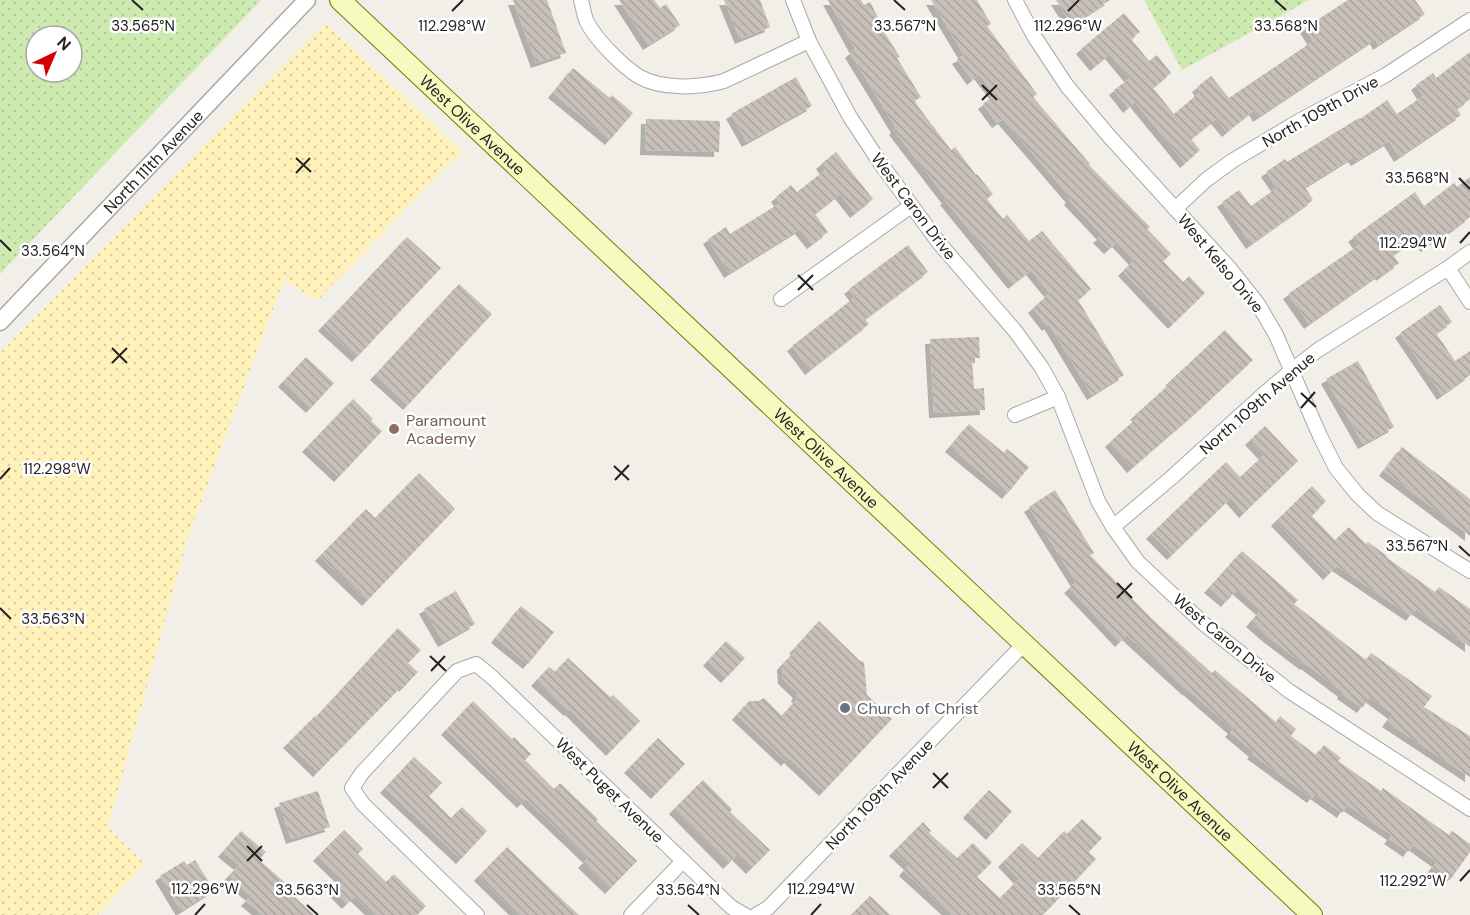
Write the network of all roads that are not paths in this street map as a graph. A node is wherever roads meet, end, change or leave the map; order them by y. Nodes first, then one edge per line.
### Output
1 (307, 0) edge
2 (340, 0) edge
3 (581, 0) edge
4 (793, 0) edge
5 (1015, 0) edge
6 (1470, 20) edge
7 (809, 41) junction
8 (910, 206) junction
9 (1175, 209) junction
10 (1470, 252) edge
11 (1448, 268) junction
12 (782, 299) dead end
13 (1470, 303) edge
14 (0, 322) edge
15 (1292, 370) junction
16 (1058, 397) junction
17 (1014, 415) dead end
18 (1113, 527) junction
19 (1470, 572) edge
20 (1024, 644) junction
21 (1470, 809) edge
22 (684, 861) junction
23 (477, 915) edge
24 (632, 915) edge
25 (745, 915) edge
26 (756, 915) edge
27 (1312, 915) edge

1 - 14 street, North 111th Avenue
2 - 20 main road, West Olive Avenue
3 - 7 street
4 - 7 street, West Caron Drive
5 - 9 street, West Kelso Drive
6 - 9 street, North 109th Drive
7 - 8 street, West Caron Drive
8 - 12 street
8 - 16 street, West Caron Drive
9 - 15 street, West Kelso Drive
10 - 11 street, North 109th Avenue
11 - 13 street
11 - 15 street, North 109th Avenue
15 - 18 street, North 109th Avenue
15 - 19 street, West Kelso Drive
16 - 17 street
16 - 18 street, West Caron Drive
18 - 21 street, West Caron Drive
20 - 26 street, North 109th Avenue
20 - 27 main road, West Olive Avenue
22 - 23 street, West Puget Avenue
22 - 24 street
22 - 25 street, West Puget Avenue

